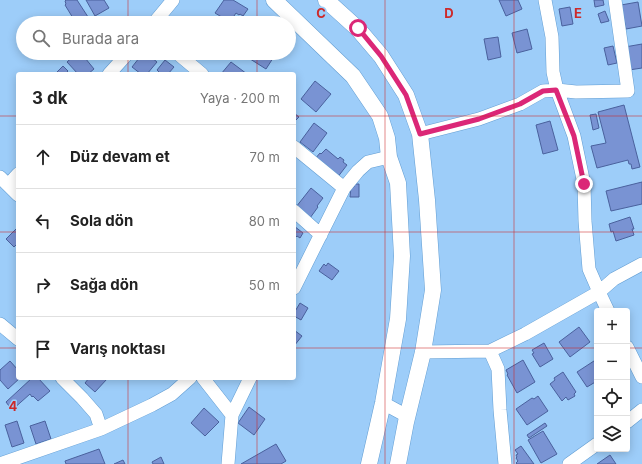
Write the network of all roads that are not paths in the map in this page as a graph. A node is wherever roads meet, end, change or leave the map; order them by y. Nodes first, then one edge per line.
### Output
1 (173, 0) edge
2 (274, 0) edge
3 (326, 0) edge
4 (545, 0) edge
5 (615, 0) edge
6 (160, 16) edge
7 (291, 16) edge
8 (296, 21) edge
9 (124, 60) edge
10 (185, 60) edge
11 (117, 71) edge
12 (200, 72) edge
13 (556, 90) junction
14 (420, 134) junction
15 (296, 149) edge
16 (389, 157) junction
17 (16, 175) edge
18 (4, 181) edge
19 (344, 188) junction
20 (16, 193) edge
21 (296, 213) edge
22 (321, 235) junction
23 (642, 264) edge
24 (296, 284) edge
25 (599, 292) junction
26 (607, 308) edge
27 (0, 324) edge
28 (16, 337) edge
29 (490, 351) junction
30 (423, 352) junction
31 (630, 354) edge
32 (642, 377) edge
33 (188, 380) edge
34 (204, 380) edge
35 (249, 380) edge
36 (70, 381) edge
37 (383, 403) junction
38 (642, 410) edge
39 (232, 415) junction
40 (407, 416) junction
41 (630, 420) edge
42 (101, 429) junction
43 (594, 446) edge
44 (573, 463) edge
45 (0, 464) edge
46 (228, 464) edge
47 (369, 464) edge
48 (398, 464) edge
49 (505, 464) edge

1 - 6 street
2 - 7 street
3 - 14 street
4 - 13 street
5 - 13 street
8 - 16 street
9 - 11 street
10 - 12 street
13 - 14 street
13 - 25 street
14 - 30 street
15 - 19 street
16 - 19 street
16 - 37 street
17 - 18 street
18 - 20 street
19 - 22 street
21 - 22 street
22 - 24 street
23 - 25 street
25 - 26 street
25 - 29 street
27 - 28 street
29 - 30 street
29 - 49 street
30 - 40 street
31 - 32 street
33 - 42 street
34 - 39 street
35 - 39 street
36 - 42 street
37 - 40 street
37 - 47 street
38 - 41 street
39 - 46 street
40 - 48 street
42 - 45 street
43 - 44 street

